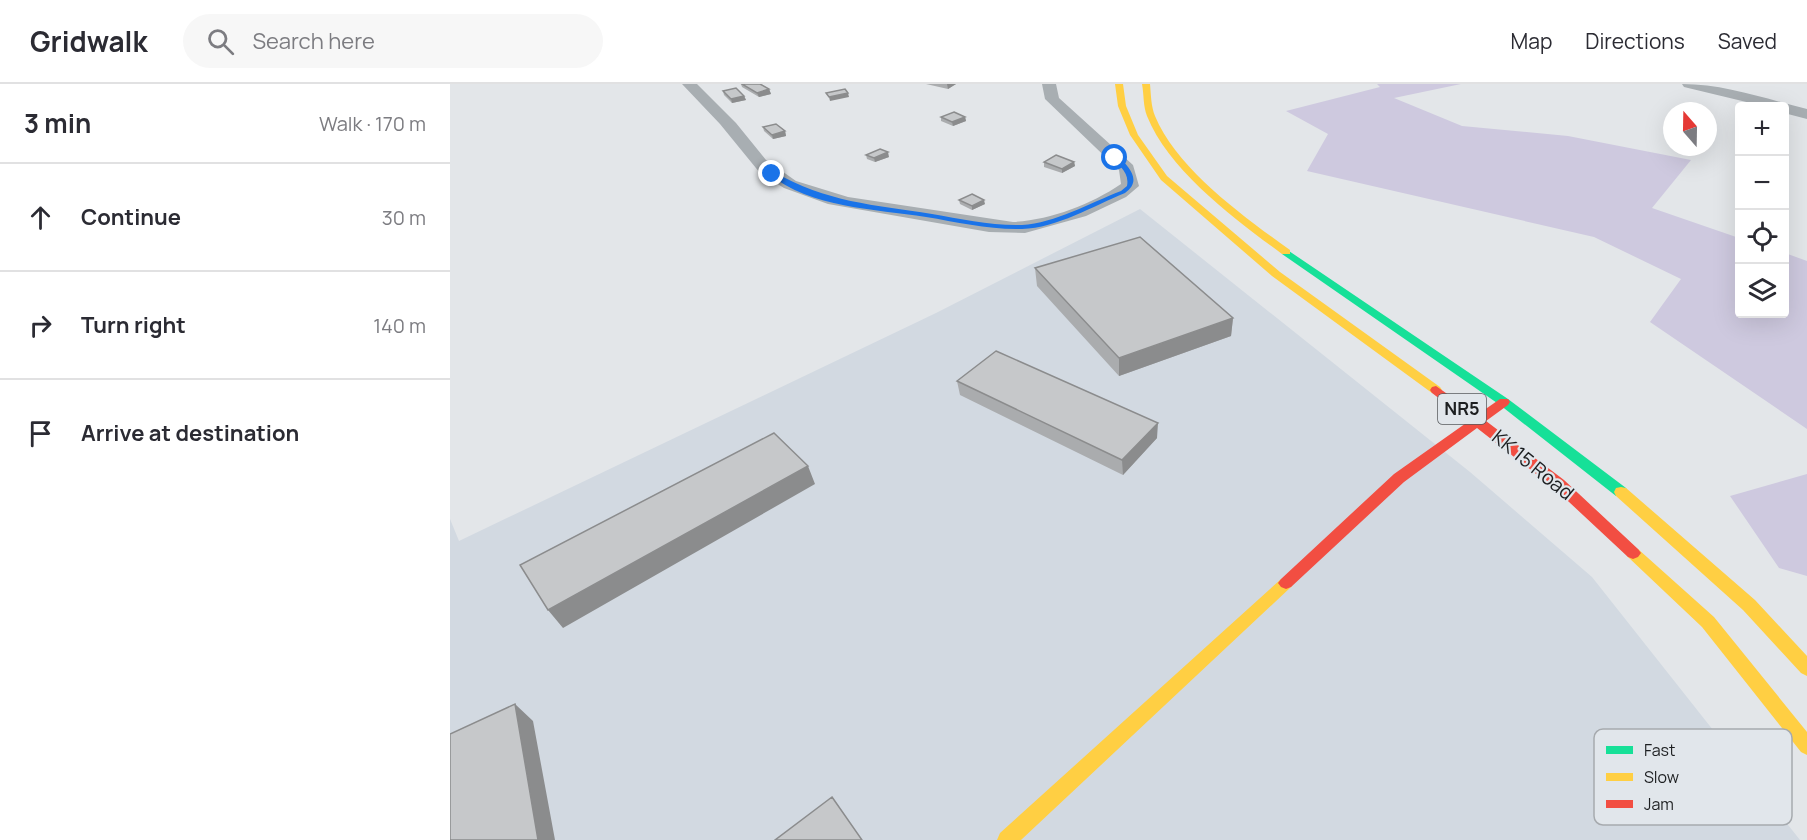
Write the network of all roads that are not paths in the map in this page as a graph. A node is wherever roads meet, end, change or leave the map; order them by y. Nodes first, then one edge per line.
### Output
1 (689, 84) edge
2 (1050, 84) edge
3 (1119, 84) edge
4 (1146, 84) edge
5 (1689, 84) edge
6 (1763, 102) edge
7 (1789, 109) edge
8 (1807, 114) edge
9 (1504, 402) junction
10 (1477, 420) junction
11 (1807, 668) edge
12 (1807, 746) edge
13 (1007, 840) edge

1 - 2 street
3 - 10 main road, KK 15 Road / NR5
4 - 9 main road, KK 15 Road / NR5
5 - 6 street
7 - 8 street
9 - 10 main road
9 - 11 main road, KK 15 Road / NR5
10 - 12 main road, KK 15 Road / NR5
10 - 13 main road

